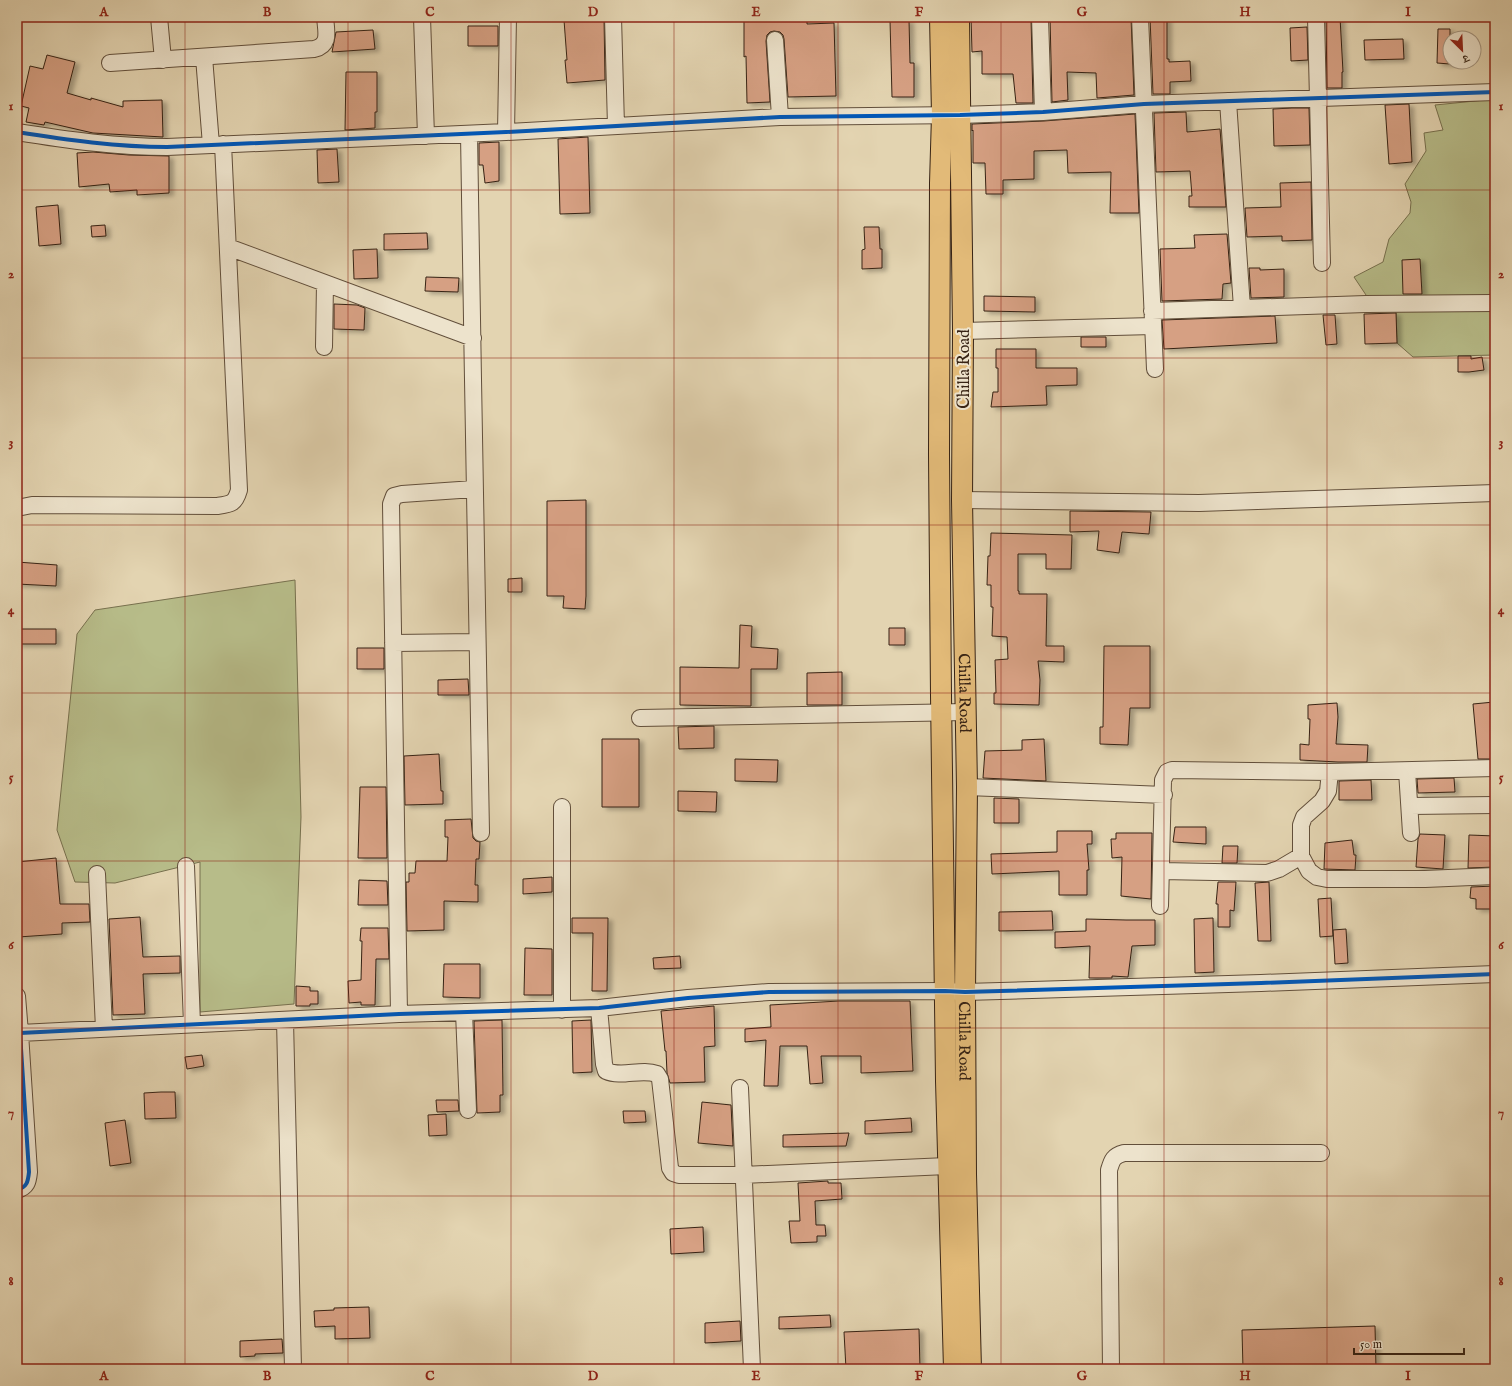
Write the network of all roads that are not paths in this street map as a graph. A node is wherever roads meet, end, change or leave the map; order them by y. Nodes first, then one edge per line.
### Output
1 (159, 17) edge
2 (325, 17) edge
3 (422, 17) edge
4 (508, 17) edge
5 (613, 17) edge
6 (940, 17) edge
7 (959, 17) edge
8 (1040, 17) edge
9 (1140, 17) edge
10 (1316, 17) edge
11 (775, 40) dead end
12 (204, 57) junction
13 (163, 60) junction
14 (110, 63) dead end
15 (1495, 92) edge
16 (1317, 98) junction
17 (1228, 101) junction
18 (1144, 104) junction
19 (1043, 112) junction
20 (951, 115) junction
21 (780, 117) junction
22 (616, 126) junction
23 (17, 132) edge
24 (506, 132) junction
25 (469, 134) junction
26 (426, 136) junction
27 (217, 145) junction
28 (228, 247) junction
29 (1322, 263) dead end
30 (325, 283) junction
31 (1494, 303) dead end
32 (1242, 308) junction
33 (1153, 318) junction
34 (963, 331) junction
35 (473, 338) junction
36 (324, 347) dead end
37 (1155, 369) dead end
38 (474, 489) junction
39 (1495, 493) edge
40 (962, 500) junction
41 (17, 508) edge
42 (477, 642) junction
43 (393, 643) junction
44 (966, 712) junction
45 (942, 713) junction
46 (640, 718) dead end
47 (1495, 768) edge
48 (1407, 771) junction
49 (1330, 772) junction
50 (967, 787) junction
51 (1164, 795) junction
52 (1495, 805) edge
53 (1410, 806) junction
54 (562, 807) dead end
55 (481, 833) dead end
56 (1411, 833) dead end
57 (1301, 856) junction
58 (186, 866) dead end
59 (1161, 871) junction
60 (97, 874) dead end
61 (1495, 876) edge
62 (1160, 906) dead end
63 (1495, 974) edge
64 (945, 991) junction
65 (965, 992) junction
66 (17, 996) edge
67 (599, 1008) junction
68 (562, 1010) junction
69 (464, 1012) junction
70 (398, 1014) junction
71 (285, 1020) junction
72 (192, 1024) junction
73 (104, 1029) junction
74 (20, 1033) junction
75 (740, 1088) dead end
76 (468, 1110) dead end
77 (1321, 1153) dead end
78 (948, 1166) junction
79 (743, 1175) junction
80 (17, 1190) edge
81 (293, 1369) edge
82 (752, 1369) edge
83 (954, 1369) edge
84 (971, 1369) edge
85 (1111, 1369) edge

1 - 13 street
2 - 12 street
3 - 26 street
4 - 24 street
5 - 22 street
6 - 20 main road
7 - 20 main road, Chilla Road
8 - 19 street
9 - 18 street
10 - 16 street
11 - 21 street
12 - 13 street
12 - 27 street
13 - 14 street
15 - 16 street
16 - 17 street
16 - 29 street
17 - 18 street
17 - 32 street
18 - 19 street
18 - 33 street
19 - 20 street
20 - 21 street
20 - 34 main road, Chilla Road
20 - 45 main road, Chilla Road
21 - 22 street
22 - 24 street
23 - 27 street
24 - 25 street
25 - 26 street
25 - 35 street
26 - 27 street
27 - 28 street
28 - 30 street
28 - 41 street
30 - 35 street
30 - 36 street
31 - 32 street
32 - 33 street
33 - 34 street
33 - 37 street
34 - 40 main road, Chilla Road
35 - 38 street
38 - 42 street
38 - 43 street
39 - 40 street
40 - 44 main road, Chilla Road
42 - 43 street
42 - 55 street
43 - 70 street
44 - 45 street
44 - 50 main road, Chilla Road
45 - 46 street
45 - 64 main road, Chilla Road
47 - 48 street
48 - 49 street
48 - 53 street
49 - 51 street
49 - 57 street
50 - 51 street
50 - 65 main road, Chilla Road
51 - 59 street
52 - 53 street
53 - 56 street
54 - 68 street
57 - 59 street
57 - 61 street
58 - 72 street
59 - 62 street
60 - 73 street
63 - 65 street
64 - 65 street
64 - 67 street
64 - 78 main road, Chilla Road
65 - 84 main road, Chilla Road
66 - 74 street
67 - 68 street
67 - 79 street
68 - 69 street
69 - 70 street
69 - 76 street
70 - 71 street
71 - 72 street
71 - 81 street
72 - 73 street
73 - 74 street
74 - 80 street
75 - 79 street
77 - 85 street
78 - 79 street
78 - 83 main road, Chilla Road
79 - 82 street

